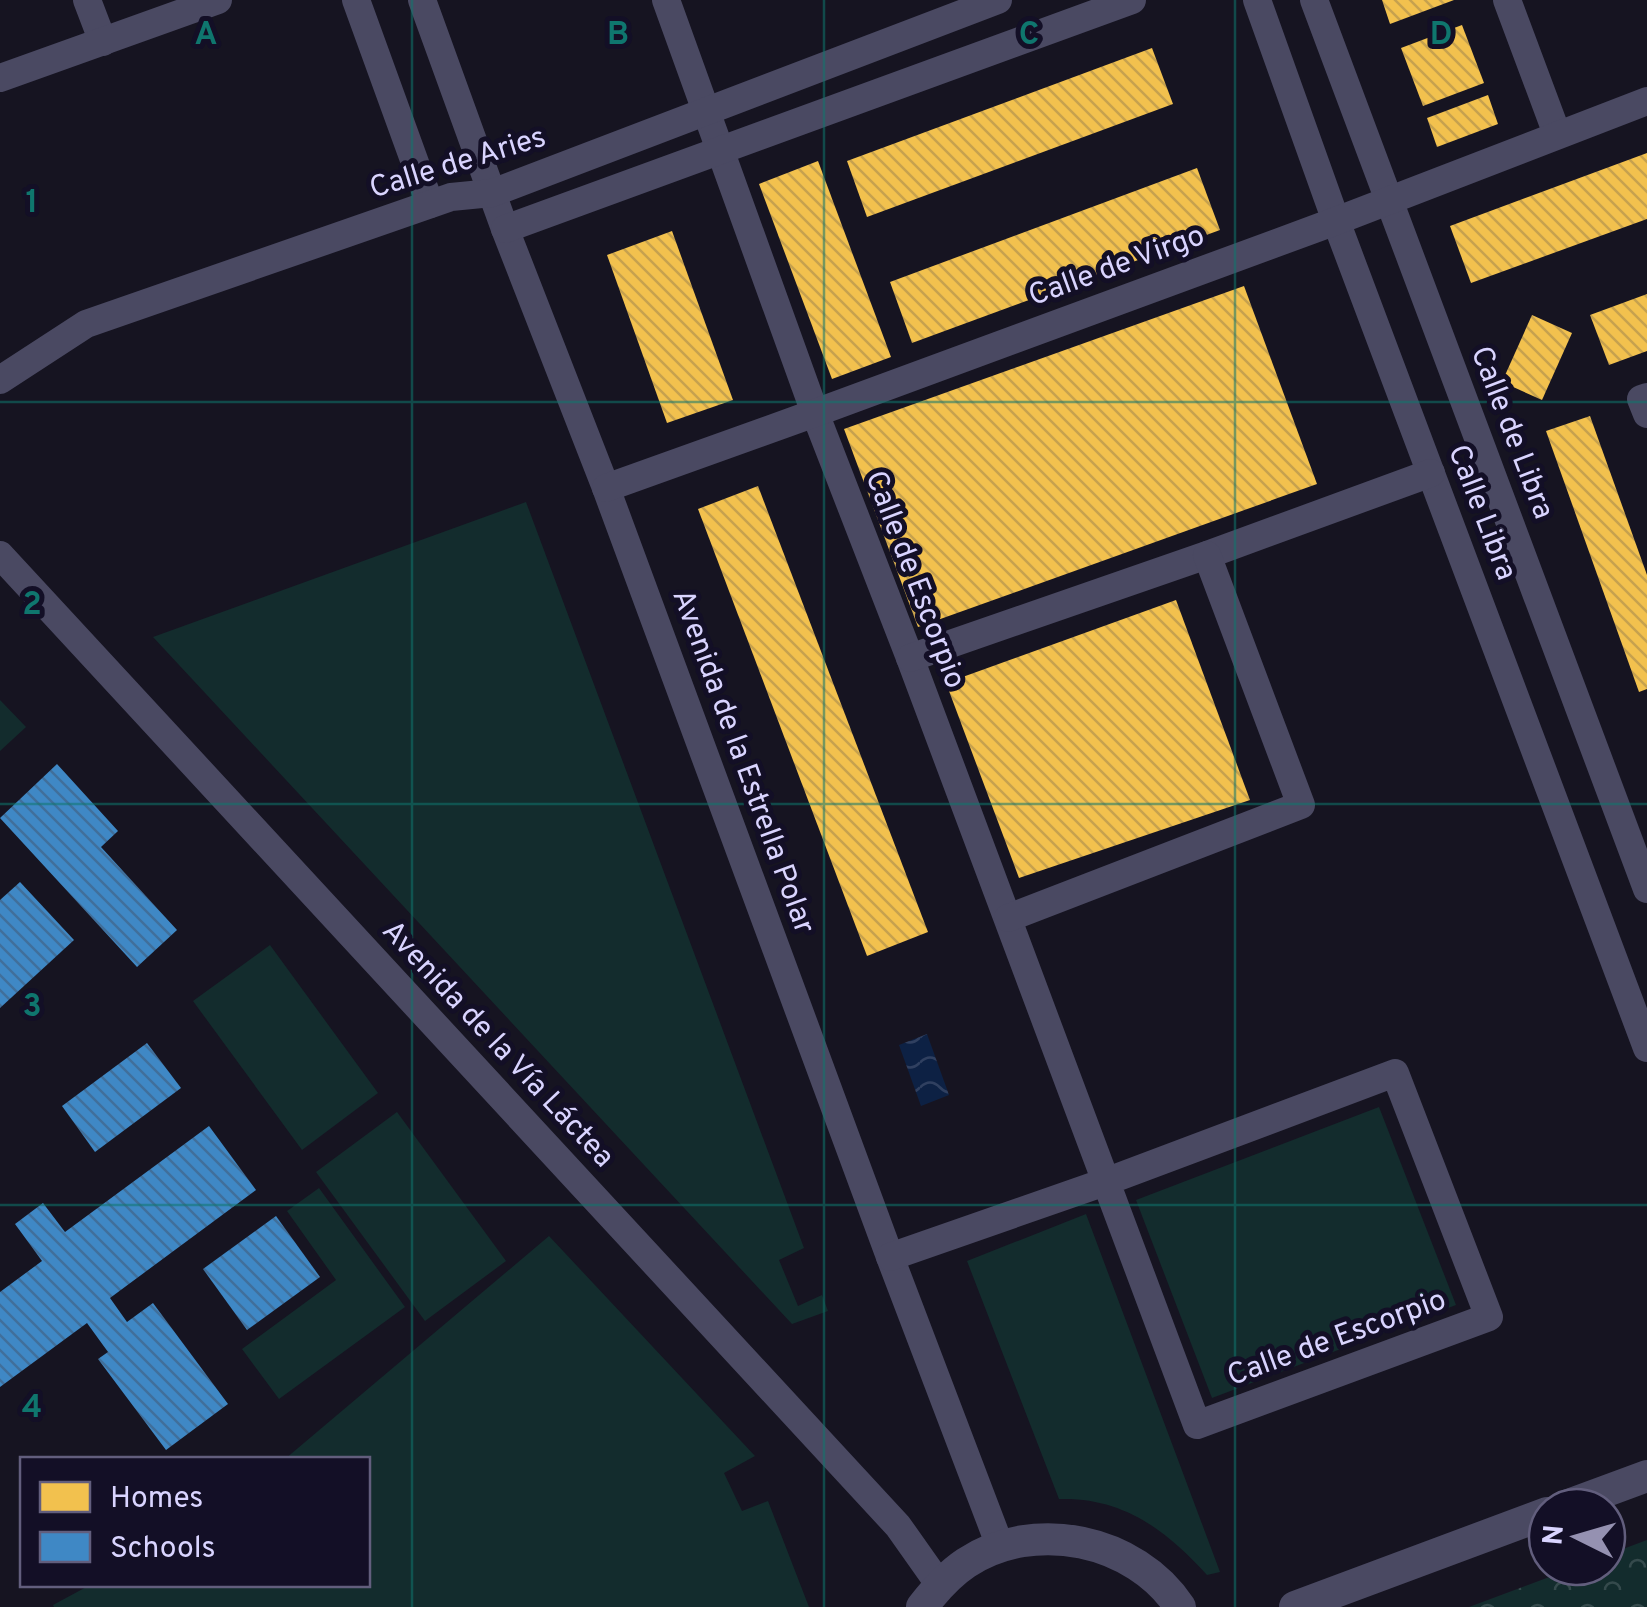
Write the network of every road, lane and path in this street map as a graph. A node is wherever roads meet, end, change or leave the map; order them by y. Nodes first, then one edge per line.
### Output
1 (87, 0) edge
2 (218, 0) edge
3 (356, 0) edge
4 (422, 0) edge
5 (666, 0) edge
6 (1132, 0) edge
7 (1257, 0) edge
8 (1314, 0) edge
9 (1507, 0) edge
10 (992, 1) edge
11 (103, 42) junction
12 (0, 78) edge
13 (1647, 101) edge
14 (708, 112) junction
15 (1557, 134) junction
16 (721, 151) junction
17 (492, 193) junction
18 (1390, 200) junction
19 (430, 204) junction
20 (1336, 221) junction
21 (505, 229) junction
22 (0, 380) edge
23 (1647, 397) edge
24 (816, 413) junction
25 (1647, 414) edge
26 (1431, 473) junction
27 (606, 488) junction
28 (0, 555) edge
29 (1206, 555) junction
30 (910, 658) junction
31 (1647, 889) edge
32 (1008, 918) junction
33 (1647, 1048) edge
34 (1106, 1182) junction
35 (890, 1257) junction
36 (1647, 1476) edge
37 (1617, 1487) edge
38 (1527, 1520) edge
39 (1000, 1546) junction
40 (930, 1596) edge
41 (1180, 1607) edge
42 (1295, 1607) edge

1 - 11 street
2 - 11 street
3 - 19 street
4 - 17 street, Avenida de la Estrella Polar
5 - 14 street, Calle de Escorpio
6 - 16 street
7 - 20 street, Calle Libra
8 - 18 street, Calle de Libra
9 - 15 street
10 - 14 street, Calle de Aries
11 - 12 street
13 - 15 street, Calle de Virgo
14 - 16 street, Calle de Escorpio
14 - 17 street, Calle de Aries
15 - 18 street, Calle de Virgo
16 - 21 street
16 - 24 street, Calle de Escorpio
17 - 19 street, Calle de Aries
17 - 21 street, Avenida de la Estrella Polar
18 - 20 street, Calle de Virgo
18 - 31 street, Calle de Libra
19 - 22 street, Calle de Aries
20 - 24 street, Calle de Virgo
20 - 26 street, Calle Libra
21 - 27 street, Avenida de la Estrella Polar
23 - 25 street
24 - 27 street, Calle de Virgo
24 - 30 street, Calle de Escorpio
26 - 29 street
26 - 33 street, Calle Libra
27 - 35 street, Avenida de la Estrella Polar
28 - 40 street, Avenida de la Vía Láctea
29 - 30 street
29 - 32 street
30 - 32 street, Calle de Escorpio
32 - 34 street, Calle de Escorpio
34 - 34 street, Calle de Escorpio
34 - 35 street, Calle de Escorpio
35 - 39 street, Avenida de la Estrella Polar
36 - 37 street
38 - 42 street
39 - 40 street
39 - 41 street

